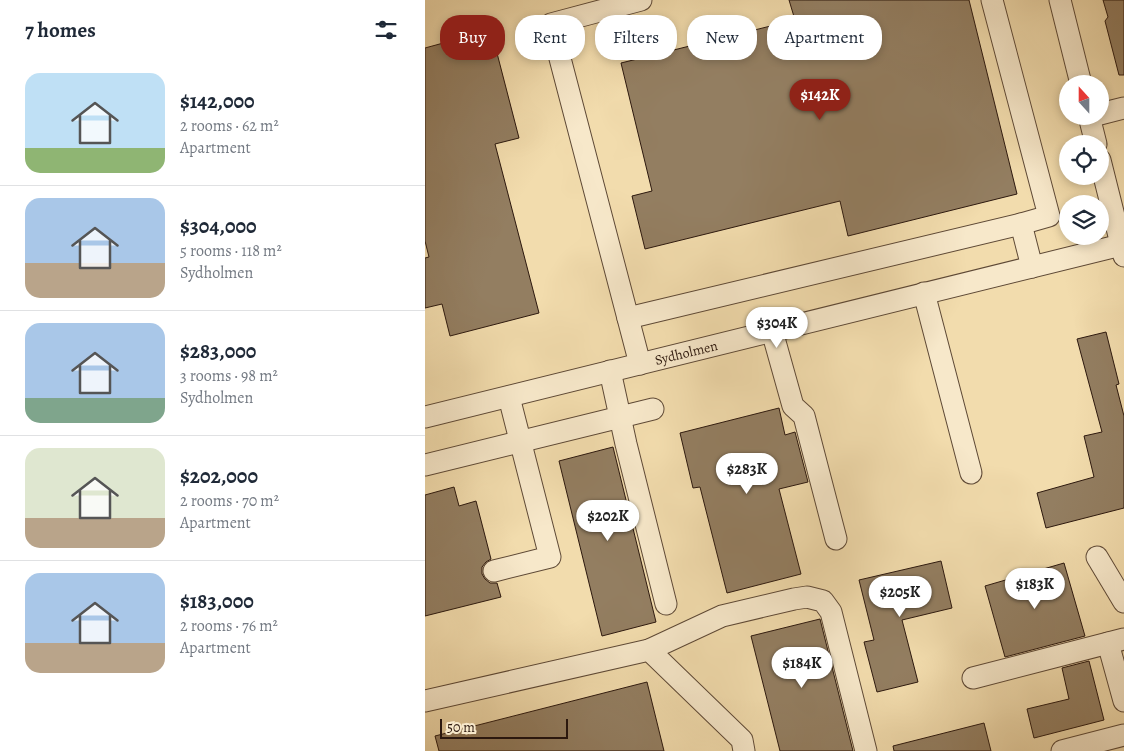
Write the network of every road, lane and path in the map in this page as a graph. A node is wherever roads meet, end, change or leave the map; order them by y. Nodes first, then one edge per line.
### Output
1 (641, 0) edge
2 (992, 0) edge
3 (1059, 0) edge
4 (1079, 75) edge
5 (1124, 108) edge
6 (1109, 112) edge
7 (1106, 185) edge
8 (1021, 224) junction
9 (1123, 250) edge
10 (1032, 267) junction
11 (924, 293) junction
12 (628, 318) junction
13 (772, 331) junction
14 (640, 364) junction
15 (609, 371) junction
16 (509, 397) junction
17 (653, 409) dead end
18 (425, 417) edge
19 (620, 417) junction
20 (519, 441) junction
21 (425, 465) edge
22 (971, 473) dead end
23 (836, 539) dead end
24 (1097, 557) dead end
25 (494, 571) dead end
26 (1124, 602) edge
27 (666, 604) dead end
28 (1116, 641) edge
29 (649, 650) junction
30 (973, 678) dead end
31 (425, 701) edge
32 (1124, 701) edge
33 (1124, 735) edge
34 (745, 751) edge
35 (866, 751) edge
36 (1062, 751) edge

1 - 12 street
2 - 8 street
3 - 4 street
5 - 6 street
7 - 9 street
8 - 10 street
8 - 12 street
9 - 10 street, Sydholmen
10 - 11 street, Sydholmen
11 - 13 street, Sydholmen
11 - 22 street
12 - 14 street
13 - 14 street, Sydholmen
13 - 23 street
14 - 15 street, Sydholmen
15 - 16 street, Sydholmen
15 - 19 street
16 - 18 street, Sydholmen
16 - 20 street
17 - 19 street
19 - 20 street
19 - 27 street
20 - 21 street
20 - 25 street
24 - 26 street
28 - 30 street
28 - 32 street
29 - 31 street
29 - 34 street
29 - 35 street
33 - 36 street

